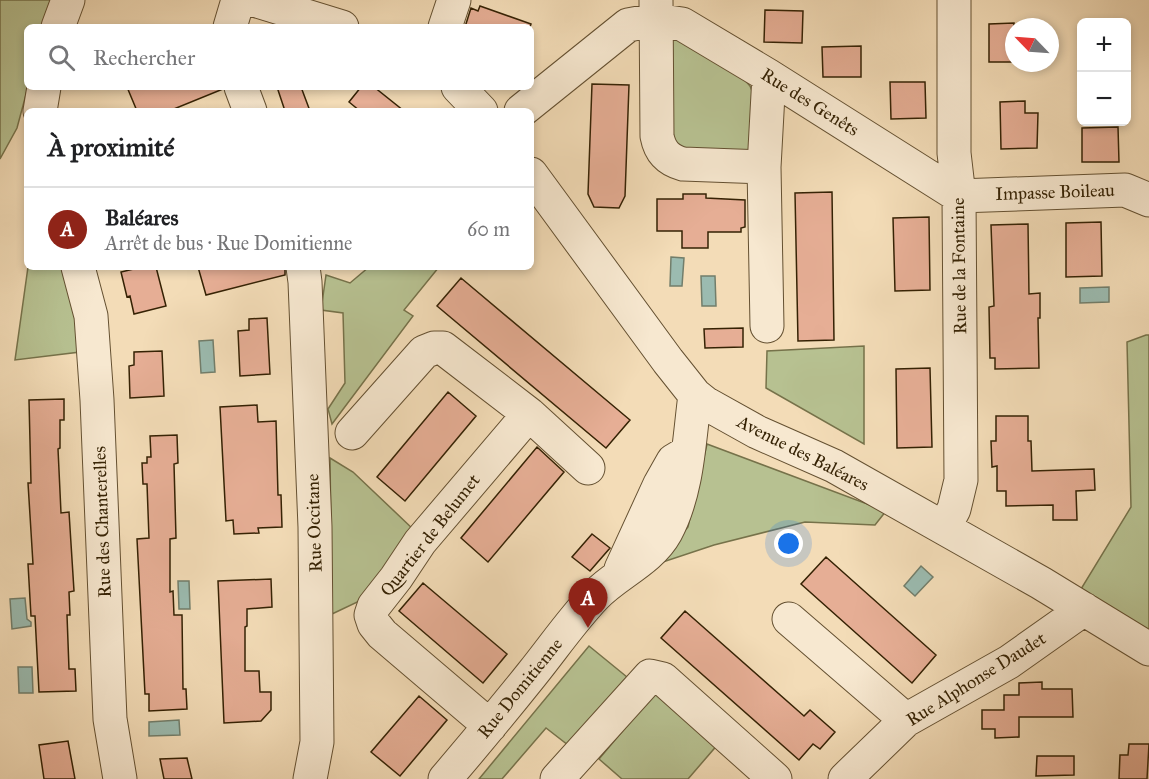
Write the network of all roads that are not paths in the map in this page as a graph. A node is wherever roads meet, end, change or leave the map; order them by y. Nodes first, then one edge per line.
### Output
1 (68, 0) edge
2 (238, 0) edge
3 (254, 0) edge
4 (454, 0) edge
5 (954, 0) edge
6 (656, 10) edge
7 (59, 24) edge
8 (232, 24) edge
9 (332, 24) edge
10 (446, 24) edge
11 (769, 76) junction
12 (44, 90) edge
13 (243, 90) edge
14 (461, 90) edge
15 (40, 108) edge
16 (249, 108) edge
17 (478, 108) edge
18 (525, 108) edge
19 (764, 167) junction
20 (534, 178) edge
21 (959, 196) junction
22 (1149, 200) edge
23 (79, 270) edge
24 (303, 270) edge
25 (767, 326) dead end
26 (706, 401) junction
27 (529, 414) junction
28 (352, 434) dead end
29 (588, 468) dead end
30 (944, 528) junction
31 (1084, 609) junction
32 (789, 620) dead end
33 (1149, 649) edge
34 (906, 720) junction
35 (490, 726) junction
36 (120, 779) edge
37 (310, 779) edge
38 (445, 779) edge
39 (557, 779) edge
40 (775, 779) edge
41 (845, 779) edge

1 - 7 street
2 - 8 street
3 - 9 street
4 - 10 street
5 - 21 street, Rue de la Fontaine
6 - 11 street, Rue des Genêts
6 - 18 street, Rue des Genêts
6 - 19 street
11 - 19 street
11 - 21 street, Rue des Genêts
12 - 15 street
13 - 16 street
14 - 17 street
19 - 25 street
20 - 26 street, Avenue des Baléares
21 - 22 street, Impasse Boileau
21 - 30 street, Rue de la Fontaine
23 - 36 street, Rue des Chanterelles
24 - 37 street, Rue Occitane
26 - 30 street, Avenue des Baléares
26 - 35 street, Rue Domitienne
27 - 28 street
27 - 29 street
27 - 35 street, Quartier de Belumet
30 - 31 street, Avenue des Baléares
31 - 33 street, Avenue des Baléares
31 - 34 street, Rue Alphonse Daudet
32 - 34 street
34 - 41 street, Rue Alphonse Daudet
35 - 38 street, Rue Domitienne
39 - 40 street

